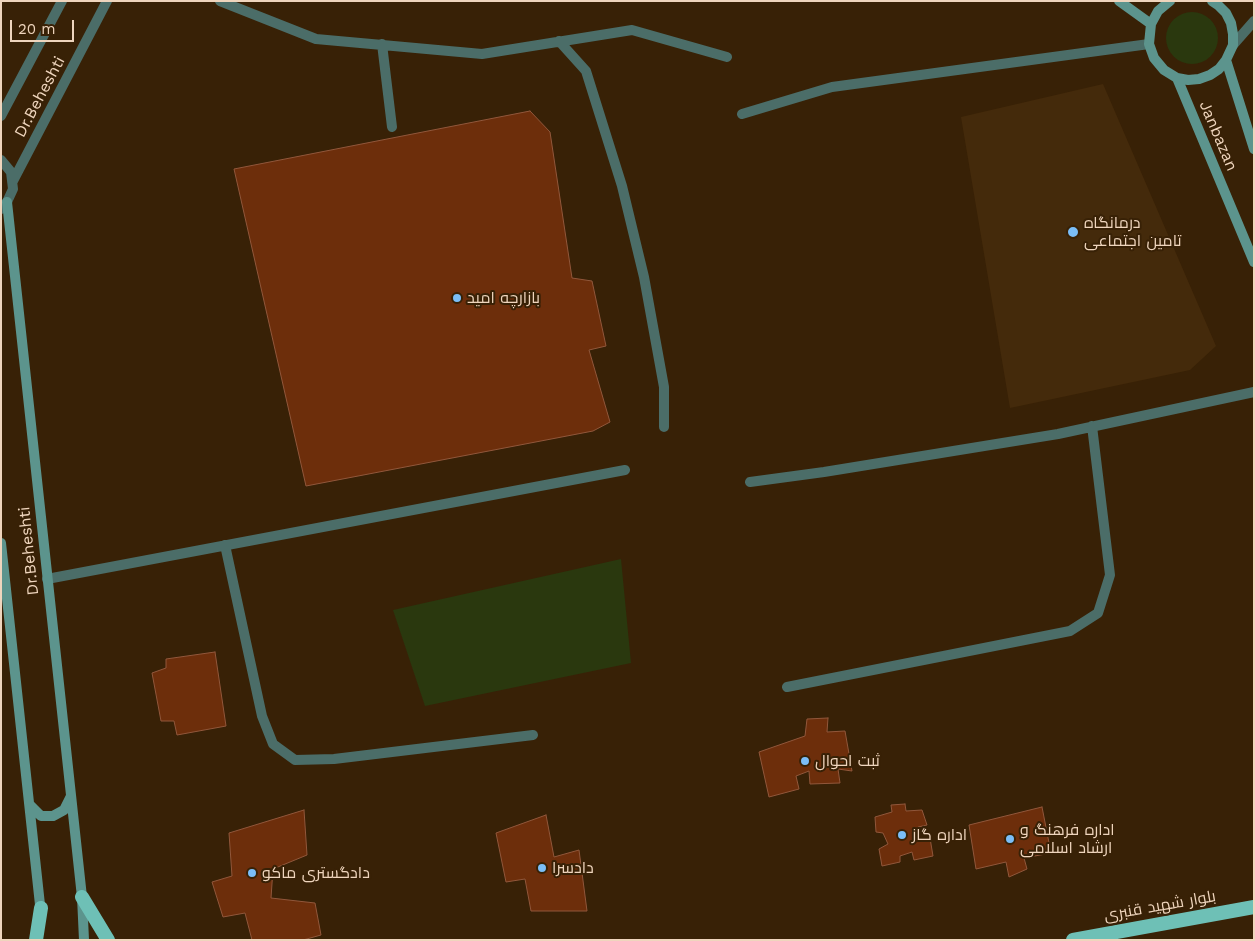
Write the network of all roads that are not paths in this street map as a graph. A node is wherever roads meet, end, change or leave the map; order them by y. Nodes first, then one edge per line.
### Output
1 (62, 1) edge
2 (107, 1) edge
3 (220, 1) edge
4 (1119, 1) edge
5 (1170, 1) edge
6 (1212, 1) edge
7 (1254, 21) edge
8 (1151, 24) junction
9 (559, 42) junction
10 (382, 44) junction
11 (1149, 44) junction
12 (1233, 45) junction
13 (727, 57) dead end
14 (1226, 60) junction
15 (1177, 78) junction
16 (742, 114) dead end
17 (1, 116) edge
18 (392, 128) dead end
19 (1254, 149) edge
20 (1, 160) edge
21 (13, 181) junction
22 (4, 206) edge
23 (1254, 262) edge
24 (1254, 392) edge
25 (1092, 426) junction
26 (664, 427) dead end
27 (625, 470) dead end
28 (750, 482) dead end
29 (1, 542) edge
30 (225, 545) junction
31 (48, 579) junction
32 (787, 687) dead end
33 (532, 735) dead end
34 (71, 796) junction
35 (30, 805) junction
36 (82, 897) junction
37 (1254, 907) edge
38 (41, 908) junction
39 (36, 940) edge
40 (42, 940) edge
41 (84, 940) edge
42 (108, 940) edge
43 (1074, 940) edge

1 - 17 street, Dr.Beheshti
2 - 21 street, Dr.Beheshti
3 - 10 street
4 - 8 main road
5 - 8 main road
6 - 12 main road
7 - 12 street
8 - 11 main road
9 - 10 street
9 - 13 street
9 - 26 street
10 - 18 street
11 - 15 main road
11 - 16 street
12 - 14 main road
14 - 15 main road
14 - 19 main road, Janbazan
15 - 23 main road, Janbazan
20 - 21 street
21 - 22 street, Dr.Beheshti
22 - 31 main road, Dr.Beheshti
24 - 25 street
25 - 28 street
25 - 32 street
27 - 30 street
29 - 35 main road, Dr.Beheshti
30 - 31 street
30 - 33 street
31 - 34 main road, Dr.Beheshti
34 - 35 main road
34 - 36 main road, Dr.Beheshti
35 - 38 main road, Dr.Beheshti
36 - 41 main road, Dr.Beheshti
36 - 42 highway
37 - 43 highway, بلوار شهید قنبری
38 - 39 highway
38 - 40 main road, Dr.Beheshti

